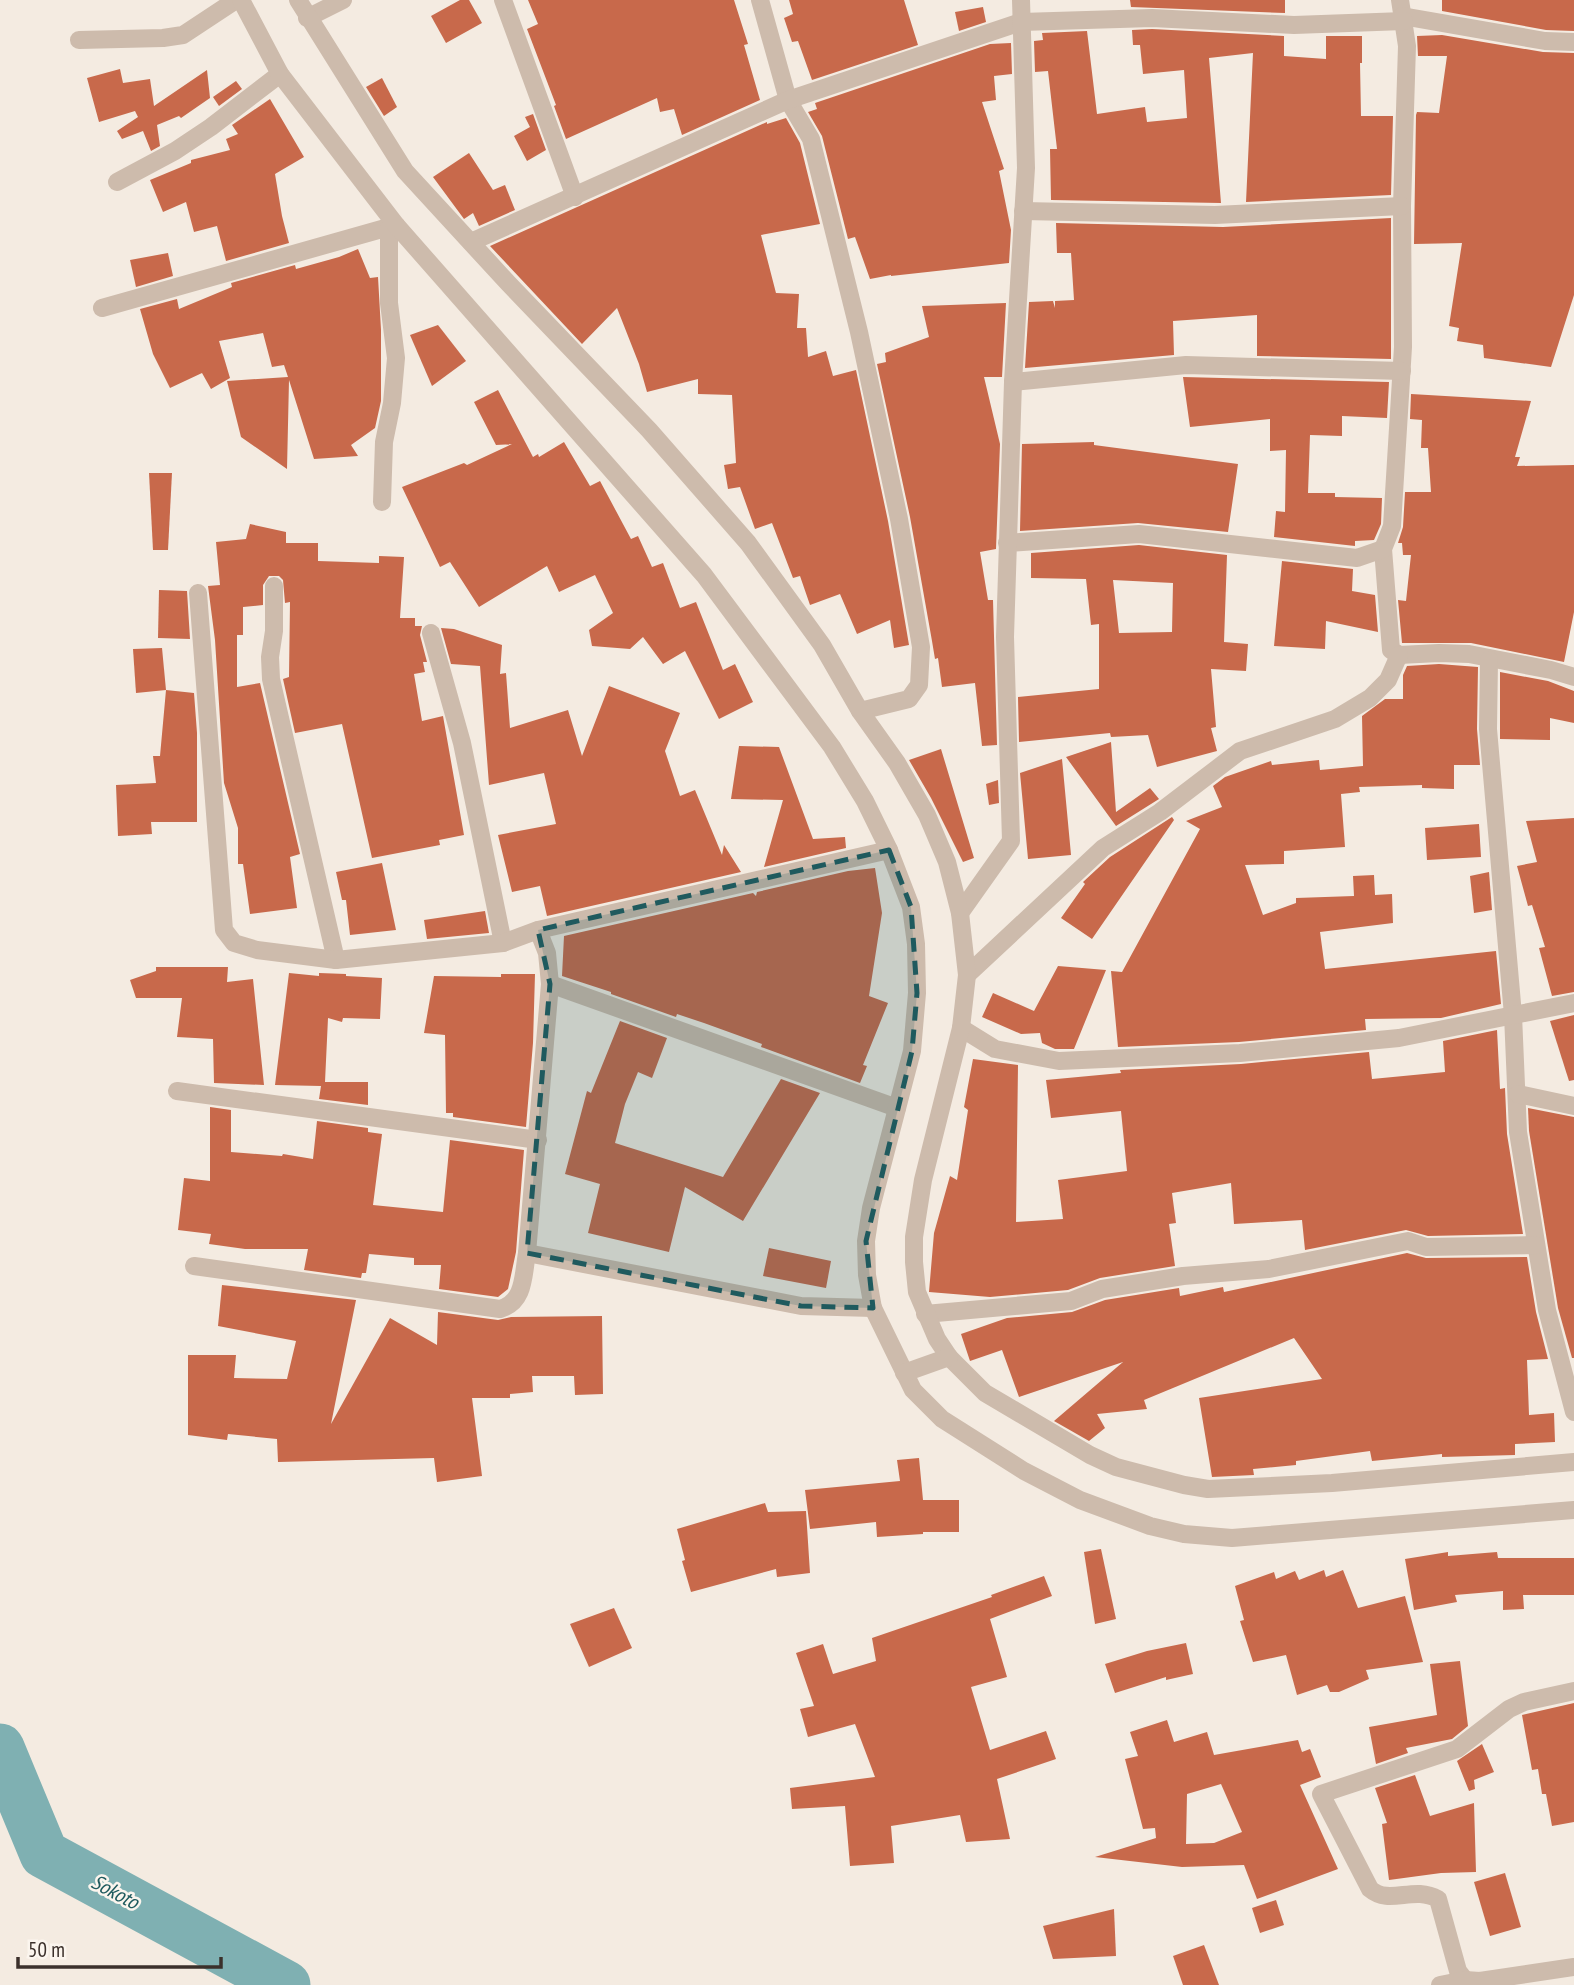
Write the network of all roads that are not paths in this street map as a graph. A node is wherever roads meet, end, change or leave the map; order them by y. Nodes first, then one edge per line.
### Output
1 (236, 0) edge
2 (242, 0) edge
3 (298, 0) edge
4 (344, 0) edge
5 (503, 0) edge
6 (760, 0) edge
7 (1021, 0) edge
8 (1402, 12) edge
9 (307, 18) junction
10 (1021, 22) junction
11 (79, 40) dead end
12 (1574, 41) edge
13 (280, 74) junction
14 (788, 100) junction
15 (117, 182) dead end
16 (575, 197) junction
17 (1402, 206) junction
18 (1023, 211) junction
19 (393, 226) junction
20 (471, 243) junction
21 (102, 308) dead end
22 (1402, 371) junction
23 (1013, 382) junction
24 (382, 502) dead end
25 (1007, 543) junction
26 (1383, 549) junction
27 (274, 586) dead end
28 (198, 593) dead end
29 (431, 633) dead end
30 (1399, 655) junction
31 (1489, 660) junction
32 (1574, 677) edge
33 (860, 711) junction
34 (889, 850) junction
35 (960, 913) junction
36 (538, 930) junction
37 (503, 943) junction
38 (336, 960) junction
39 (967, 975) junction
40 (550, 984) junction
41 (1574, 1003) edge
42 (1513, 1015) junction
43 (961, 1028) junction
44 (177, 1091) dead end
45 (1518, 1094) junction
46 (1574, 1106) edge
47 (897, 1108) junction
48 (538, 1140) junction
49 (1536, 1245) junction
50 (527, 1253) junction
51 (194, 1266) dead end
52 (873, 1308) junction
53 (925, 1314) junction
54 (949, 1357) junction
55 (904, 1373) junction
56 (1574, 1412) edge
57 (1574, 1462) edge
58 (1574, 1510) edge
59 (1574, 1691) edge
60 (1574, 1967) edge
61 (1465, 1980) junction
62 (1440, 1985) edge

1 - 11 street
2 - 13 street
3 - 9 street
4 - 9 street
5 - 16 street
6 - 14 street
7 - 10 street
8 - 10 street
8 - 12 street
8 - 17 street
9 - 20 street
10 - 14 street
10 - 18 street
13 - 15 street
13 - 19 street
14 - 16 street
14 - 33 street
16 - 20 street
17 - 18 street
17 - 22 street
18 - 23 street
19 - 21 street
19 - 24 street
19 - 34 street
20 - 33 street
22 - 23 street
22 - 26 street
23 - 25 street
25 - 26 street
25 - 35 street
26 - 30 street
27 - 38 street
28 - 38 street
29 - 37 street
30 - 31 street
30 - 39 street
31 - 32 street
31 - 42 street
33 - 35 street
34 - 36 street
34 - 47 street
35 - 39 street
36 - 37 street
36 - 40 street
37 - 38 street
39 - 43 street
40 - 47 street
40 - 48 street
41 - 42 street
42 - 43 street
42 - 45 street
43 - 53 street
44 - 48 street
45 - 46 street
45 - 49 street
47 - 52 street
48 - 50 street
49 - 53 street
49 - 56 street
50 - 51 street
50 - 52 street
52 - 55 street
53 - 54 street
54 - 55 street
54 - 57 street
55 - 58 street
59 - 61 street
60 - 61 street
61 - 62 street

